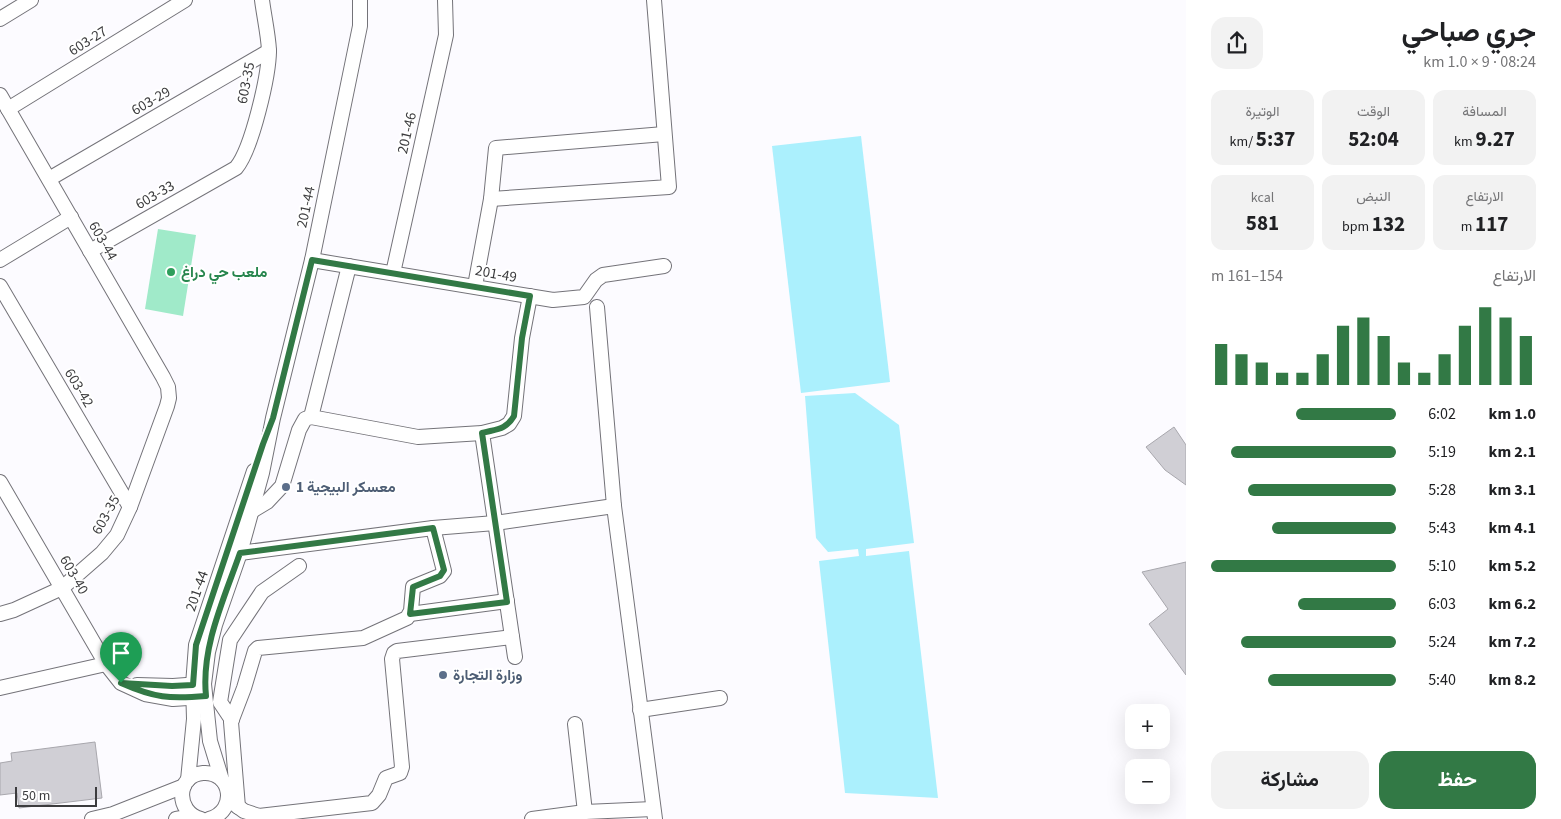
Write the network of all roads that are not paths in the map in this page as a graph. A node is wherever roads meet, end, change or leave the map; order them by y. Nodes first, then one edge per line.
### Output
1 (31, 0) edge
2 (185, 0) edge
3 (262, 0) edge
4 (360, 0) edge
5 (445, 0) edge
6 (654, 0) edge
7 (0, 19) edge
8 (269, 51) junction
9 (0, 95) edge
10 (8, 109) junction
11 (664, 134) junction
12 (236, 168) joint
13 (49, 179) junction
14 (491, 200) junction
15 (71, 217) junction
16 (90, 251) junction
17 (0, 260) edge
18 (312, 260) junction
19 (348, 266) junction
20 (664, 266) dead end
21 (393, 273) junction
22 (0, 286) edge
23 (474, 286) junction
24 (530, 296) junction
25 (597, 307) dead end
26 (167, 406) joint
27 (311, 417) junction
28 (273, 418) junction
29 (482, 433) junction
30 (0, 482) edge
31 (614, 506) junction
32 (130, 507) junction
33 (252, 511) junction
34 (495, 523) junction
35 (433, 528) junction
36 (240, 553) junction
37 (299, 566) dead end
38 (62, 588) junction
39 (507, 602) junction
40 (0, 614) edge
41 (410, 614) junction
42 (512, 637) junction
43 (515, 657) dead end
44 (106, 664) junction
45 (0, 688) edge
46 (199, 691) junction
47 (720, 698) dead end
48 (640, 710) junction
49 (232, 720) junction
50 (575, 724) dead end
51 (222, 780) junction
52 (186, 783) junction
53 (230, 808) edge
54 (585, 812) junction
55 (654, 814) edge
56 (606, 815) edge
57 (197, 818) edge
58 (92, 819) edge
59 (176, 819) edge
60 (209, 819) edge
61 (532, 819) edge

1 - 7 street
2 - 10 street, 603-27
3 - 8 street, 603-35
4 - 18 street, 201-44
5 - 21 street, 201-46
6 - 11 street
8 - 12 street, 603-35
8 - 13 street, 603-29
9 - 10 street, 603-44
10 - 13 street, 603-44
11 - 14 street
11 - 14 street
12 - 16 street, 603-33
13 - 15 street, 603-44
14 - 23 street
15 - 16 street, 603-44
15 - 17 street
16 - 26 street, 603-44
18 - 19 street, 201-49
18 - 28 street, 201-44
19 - 21 street, 201-49
19 - 27 street
20 - 24 street, 201-49
21 - 23 street, 201-49
22 - 32 street, 603-42
23 - 24 street, 201-49
24 - 29 street
25 - 31 street
26 - 32 street, 603-35
27 - 29 street
27 - 33 street
28 - 33 street, 201-44
28 - 46 street, 201-44
29 - 34 street
30 - 38 street, 603-40
31 - 34 street
31 - 48 street
32 - 38 street, 603-35
33 - 36 street, 201-44
34 - 35 street
34 - 39 street
35 - 36 street
35 - 41 street
36 - 46 street, 201-44
37 - 49 street
38 - 40 street, 603-35
38 - 44 street, 603-40
39 - 41 street
39 - 42 street
41 - 49 street
42 - 43 street
42 - 53 street
44 - 45 street
44 - 46 street, 603-40
46 - 51 street, 201-44
46 - 52 street, 201-44
47 - 48 street
48 - 55 street
49 - 53 street
50 - 54 street
51 - 52 street
51 - 53 street, 201-44
52 - 57 street, 201-44
52 - 58 street
53 - 60 street
54 - 56 street
54 - 61 street
55 - 56 street
57 - 59 street

